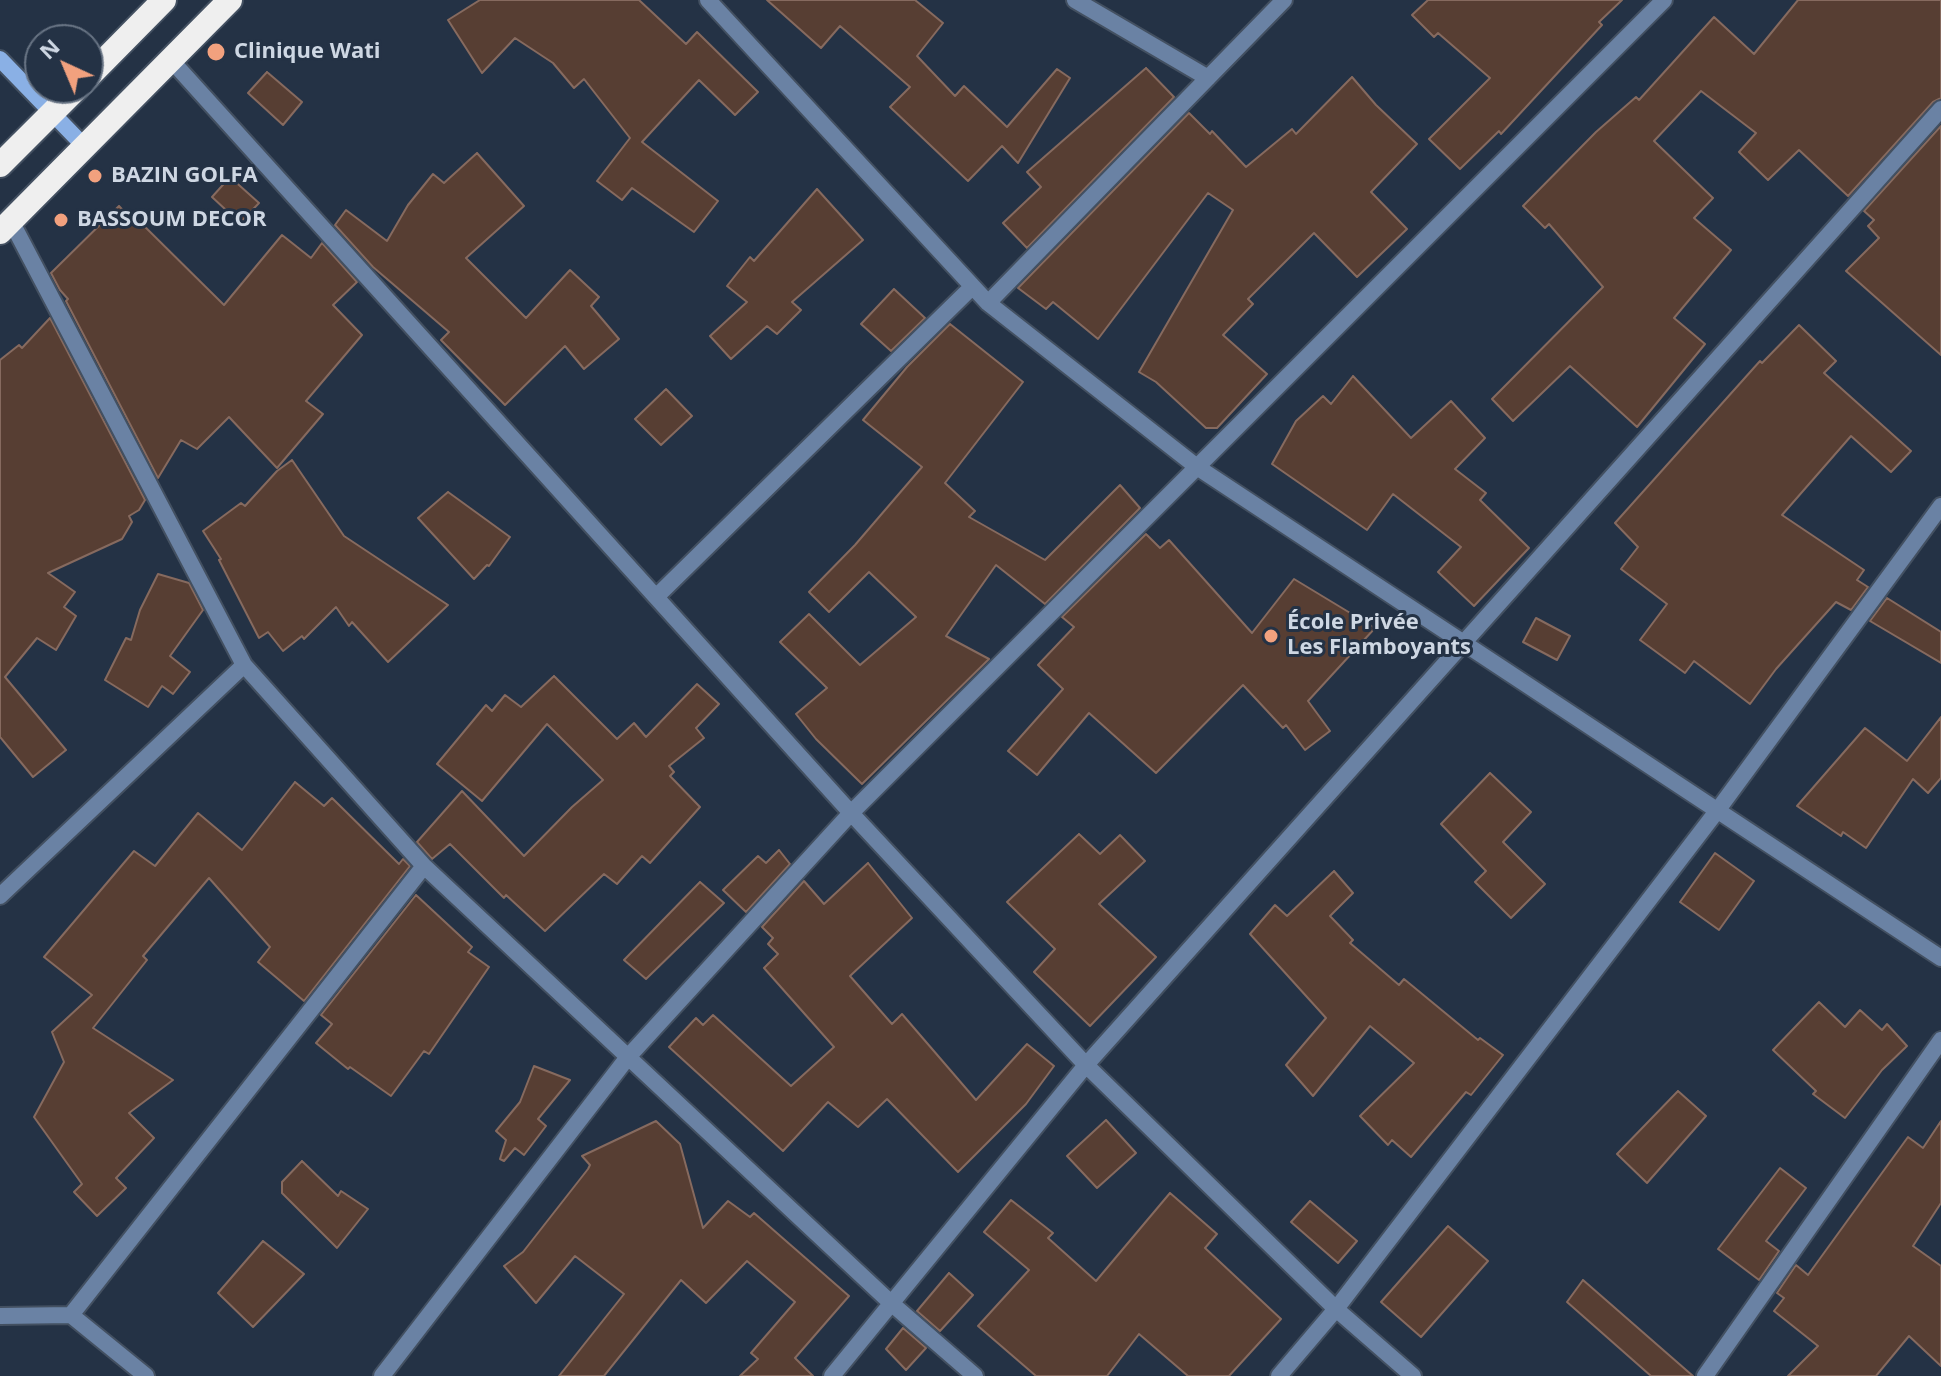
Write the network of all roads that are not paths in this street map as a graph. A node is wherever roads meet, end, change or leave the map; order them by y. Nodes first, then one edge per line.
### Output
1 (164, 0) edge
2 (230, 0) edge
3 (708, 0) edge
4 (1075, 0) edge
5 (1284, 0) edge
6 (1664, 0) edge
7 (0, 59) edge
8 (171, 60) junction
9 (104, 61) edge
10 (1208, 78) junction
11 (61, 104) edge
12 (1941, 109) edge
13 (53, 112) junction
14 (85, 147) junction
15 (0, 165) edge
16 (6, 227) edge
17 (972, 287) junction
18 (988, 303) junction
19 (1197, 467) junction
20 (1941, 506) edge
21 (656, 597) junction
22 (1463, 644) junction
23 (244, 665) junction
24 (1717, 811) junction
25 (851, 813) junction
26 (424, 866) junction
27 (0, 896) edge
28 (1941, 958) edge
29 (1941, 1040) edge
30 (628, 1057) junction
31 (1086, 1065) junction
32 (891, 1303) junction
33 (1336, 1309) junction
34 (71, 1315) junction
35 (0, 1316) edge
36 (146, 1376) edge
37 (382, 1376) edge
38 (832, 1376) edge
39 (975, 1376) edge
40 (1279, 1376) edge
41 (1413, 1376) edge
42 (1705, 1376) edge

1 - 9 highway
2 - 8 highway
3 - 17 street
4 - 10 street
5 - 10 street
6 - 19 street
7 - 13 street
8 - 14 highway
8 - 21 street
10 - 18 street
11 - 13 highway
12 - 22 street
13 - 14 street
13 - 15 highway
14 - 16 highway
16 - 23 street
17 - 18 street
17 - 21 street
18 - 19 street
19 - 22 street
19 - 25 street
20 - 24 street
21 - 25 street
22 - 24 street
22 - 31 street
23 - 26 street
23 - 27 street
24 - 28 street
24 - 33 street
25 - 30 street
25 - 31 street
26 - 30 street
26 - 34 street
29 - 42 street
30 - 32 street
30 - 37 street
31 - 32 street
31 - 33 street
32 - 38 street
32 - 39 street
33 - 40 street
33 - 41 street
34 - 35 street
34 - 36 street

